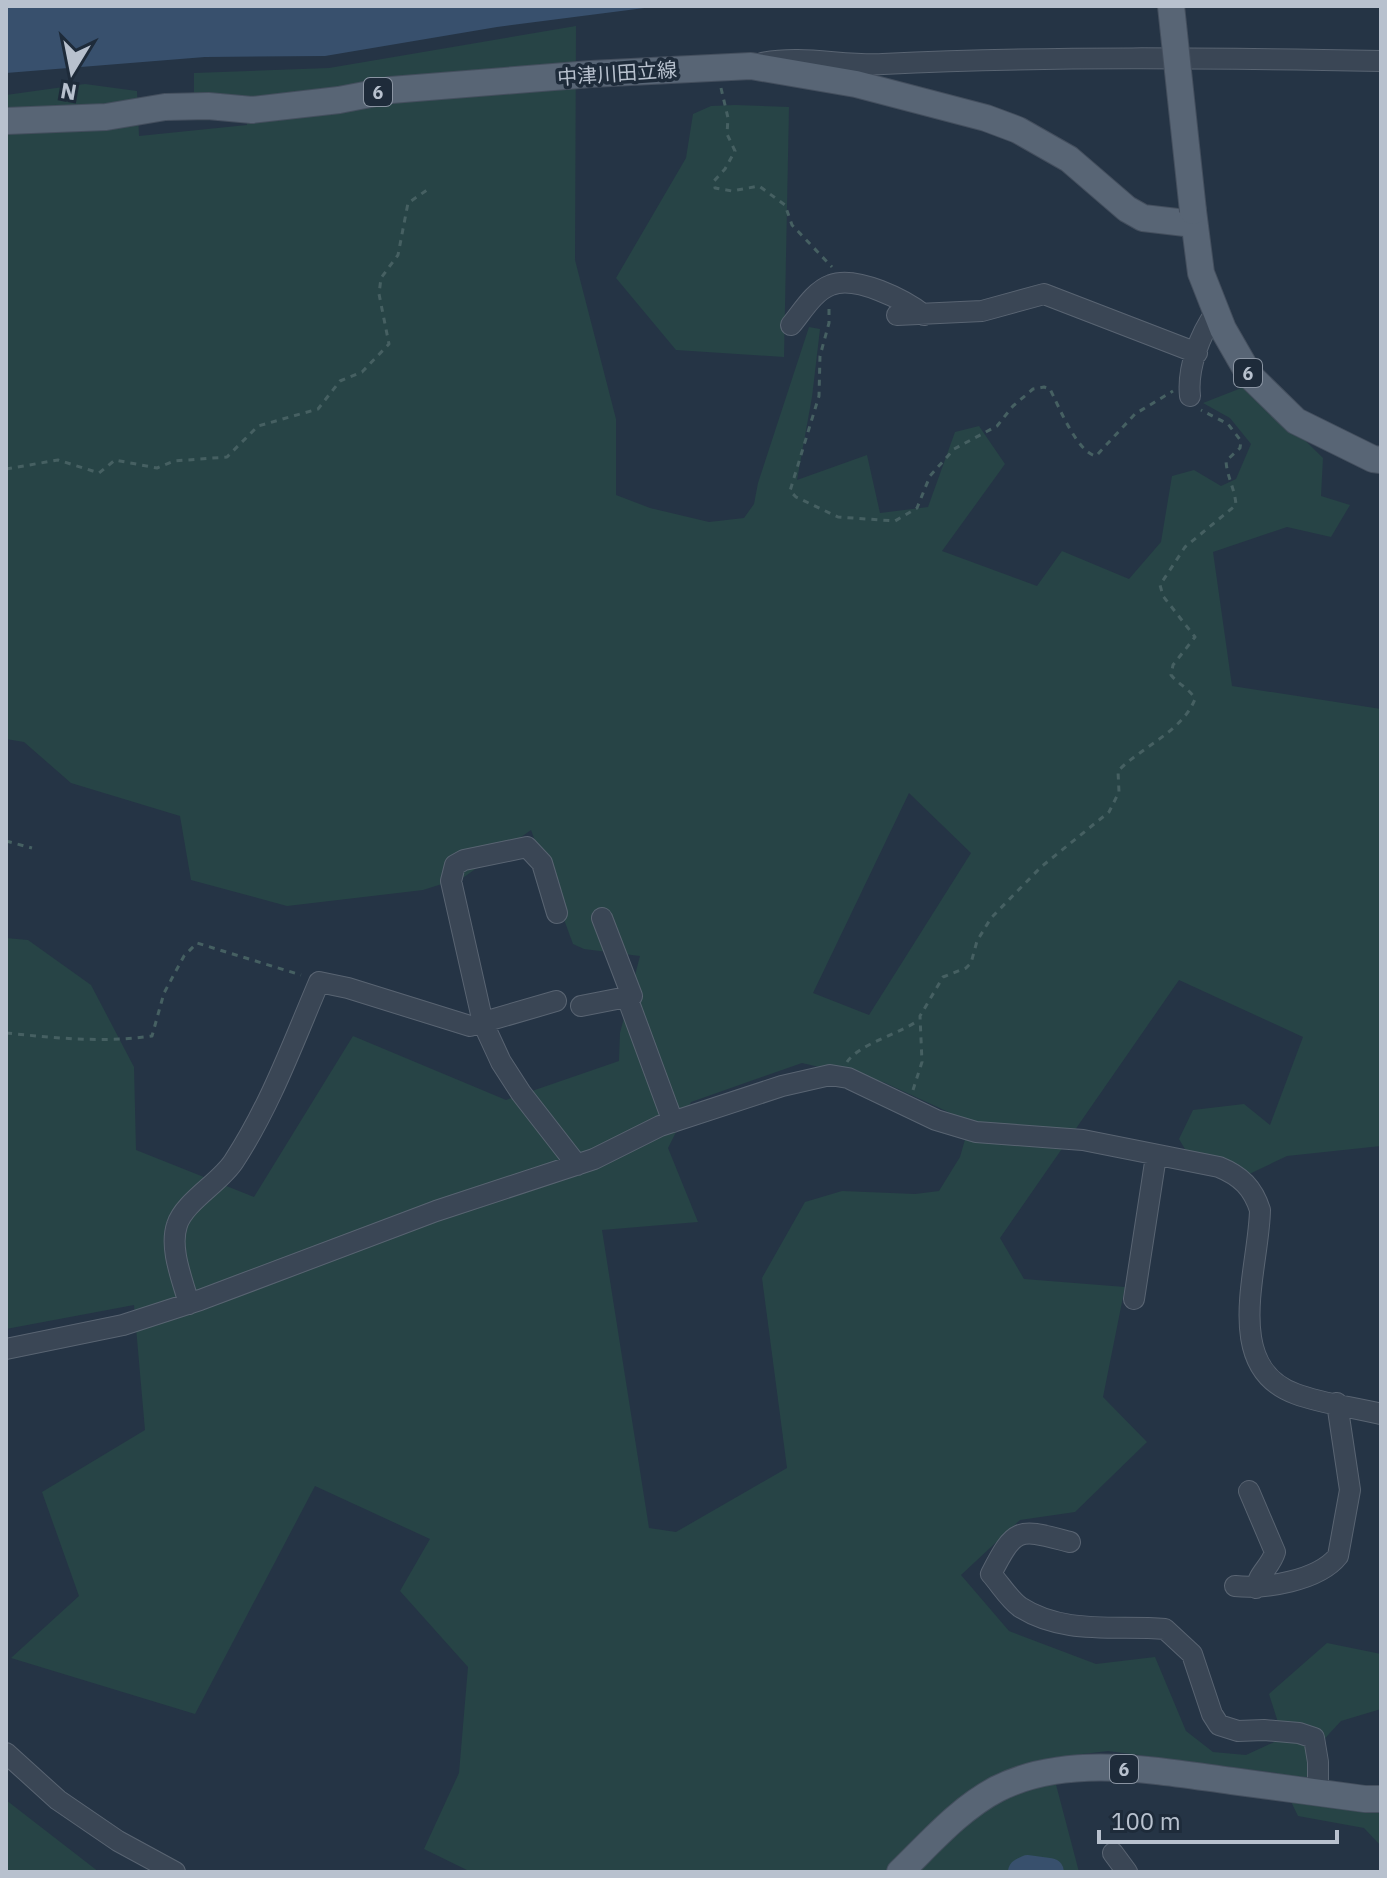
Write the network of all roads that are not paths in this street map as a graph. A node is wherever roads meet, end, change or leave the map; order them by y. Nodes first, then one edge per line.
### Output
1 (1171, 6) edge
2 (1381, 61) edge
3 (858, 75) junction
4 (6, 121) edge
5 (1194, 217) junction
6 (1216, 312) junction
7 (897, 315) dead end
8 (924, 315) junction
9 (791, 325) dead end
10 (1197, 353) junction
11 (1190, 391) road end
12 (1381, 460) edge
13 (557, 913) dead end
14 (602, 918) dead end
15 (627, 997) junction
16 (556, 1001) dead end
17 (581, 1006) dead end
18 (483, 1023) junction
19 (673, 1122) junction
20 (1156, 1156) junction
21 (577, 1165) junction
22 (1134, 1299) dead end
23 (189, 1304) junction
24 (6, 1349) edge
25 (1337, 1403) junction
26 (1380, 1409) edge
27 (1249, 1491) dead end
28 (1070, 1542) dead end
29 (6, 1753) edge
30 (1318, 1792) junction
31 (1381, 1799) edge
32 (1113, 1853) dead end
33 (175, 1872) edge
34 (900, 1872) edge
35 (1127, 1872) edge

1 - 5 main road, 6, bridge
2 - 3 street
3 - 4 main road, 中津川田立線 / 6
3 - 5 main road, 中津川田立線 / 6
5 - 6 main road, 6
6 - 10 street
6 - 12 main road, 6
7 - 8 street
8 - 9 street
8 - 10 street
10 - 11 street
13 - 18 street
14 - 15 street
15 - 17 street
15 - 19 street
16 - 18 street
18 - 21 street
18 - 23 street
19 - 20 street
19 - 21 street
20 - 22 street
20 - 25 street
21 - 23 street
23 - 24 street
25 - 26 street
25 - 27 street
28 - 30 street
29 - 33 street
30 - 31 main road, 6
30 - 34 main road, 6
32 - 35 street

